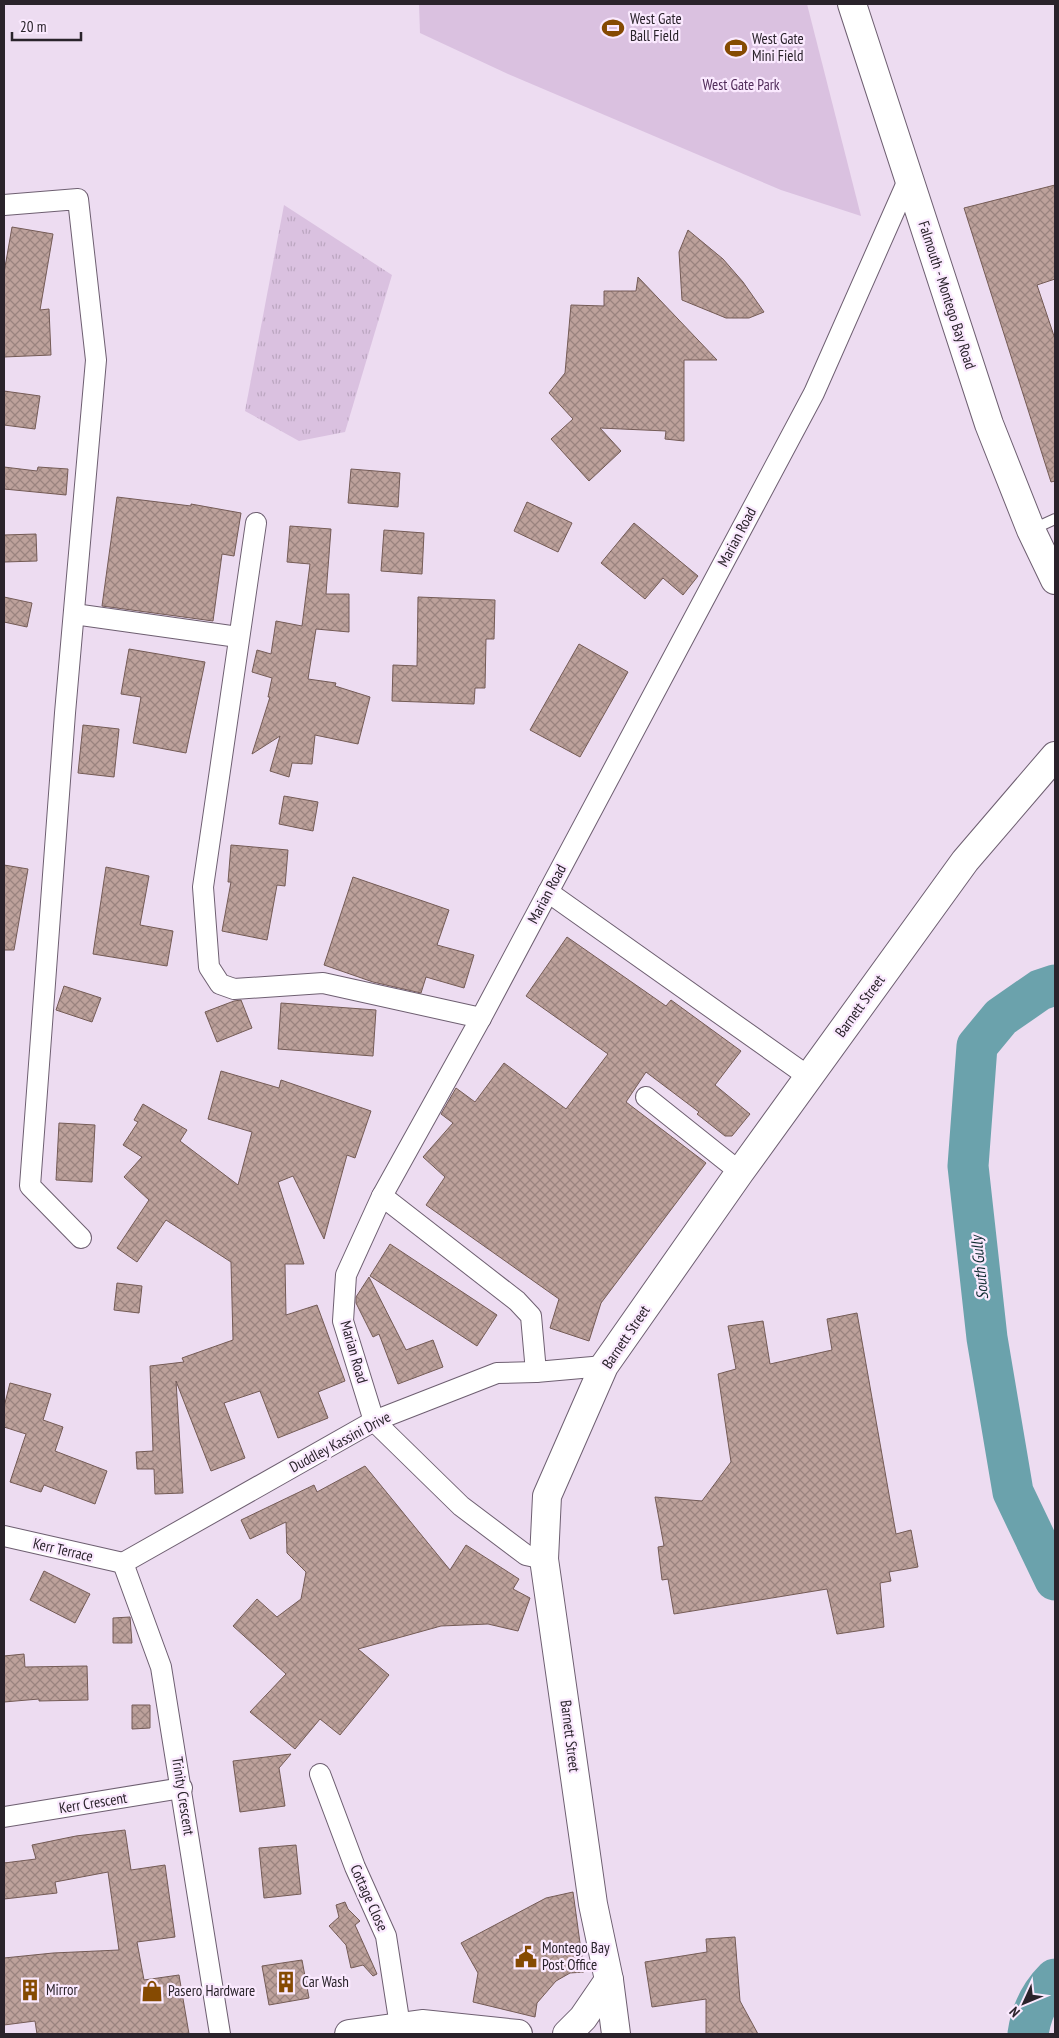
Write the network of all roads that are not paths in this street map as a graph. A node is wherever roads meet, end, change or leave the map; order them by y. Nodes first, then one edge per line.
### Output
1 (852, 4) edge
2 (910, 178) junction
3 (4, 205) edge
4 (256, 523) dead end
5 (1043, 524) edge
6 (1055, 580) edge
7 (74, 614) junction
8 (238, 637) junction
9 (1055, 756) edge
10 (548, 892) junction
11 (481, 1018) junction
12 (809, 1077) junction
13 (646, 1097) dead end
14 (740, 1172) junction
15 (382, 1196) junction
16 (81, 1238) dead end
17 (604, 1366) junction
18 (536, 1372) junction
19 (374, 1421) junction
20 (4, 1536) edge
21 (544, 1559) junction
22 (123, 1563) junction
23 (320, 1774) dead end
24 (182, 1788) junction
25 (4, 1817) edge
26 (609, 1980) junction
27 (385, 2030) edge
28 (220, 2034) edge
29 (349, 2034) edge
30 (518, 2034) edge
31 (567, 2034) edge
32 (616, 2034) edge

1 - 2 main road, Falmouth - Montego Bay Road
2 - 5 main road, Falmouth - Montego Bay Road
2 - 10 street, Marian Road
3 - 7 street
4 - 8 street
5 - 6 main road, Falmouth - Montego Bay Road
7 - 8 street
7 - 16 street
8 - 11 street
9 - 12 main road, Barnett Street
10 - 11 street, Marian Road
10 - 12 street
11 - 15 street, Marian Road
12 - 14 main road, Barnett Street
13 - 14 street
14 - 17 main road, Barnett Street
15 - 18 street
15 - 19 street, Marian Road
17 - 18 street, Duddley Kassini Drive
17 - 21 main road, Barnett Street
18 - 19 street, Duddley Kassini Drive
19 - 21 street, Marian Road
19 - 22 street, Duddley Kassini Drive
20 - 22 street, Kerr Terrace
21 - 26 main road, Barnett Street
22 - 24 street, Trinity Crescent
23 - 27 street, Cottage Close
24 - 25 street, Kerr Crescent
24 - 28 street, Trinity Crescent
26 - 31 main road
26 - 32 main road, Barnett Street
27 - 29 main road
27 - 30 main road

